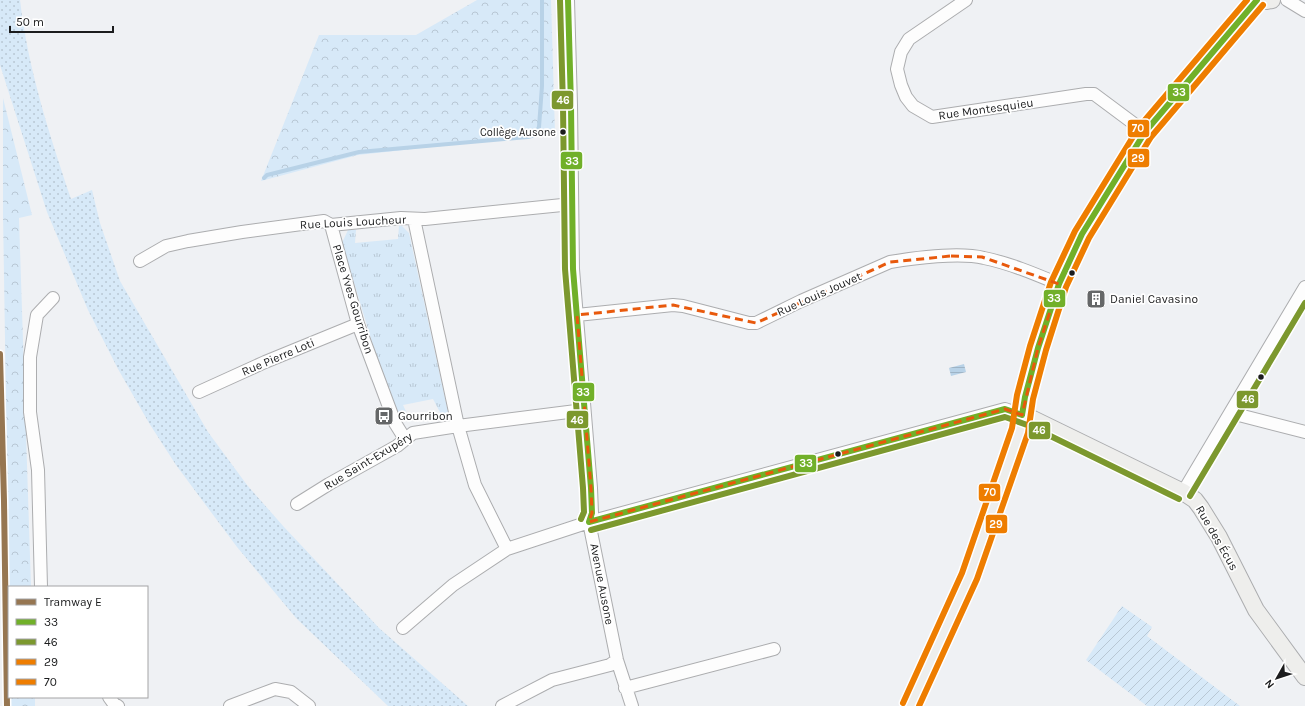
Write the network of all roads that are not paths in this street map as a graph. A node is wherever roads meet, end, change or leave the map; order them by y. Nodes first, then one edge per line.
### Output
1 (568, 0) edge
2 (966, 0) edge
3 (1258, 0) edge
4 (1272, 0) edge
5 (1287, 0) edge
6 (1305, 12) edge
7 (1145, 132) junction
8 (572, 204) junction
9 (414, 219) junction
10 (331, 225) junction
11 (140, 261) dead end
12 (1059, 284) junction
13 (1305, 287) edge
14 (53, 298) dead end
15 (576, 315) junction
16 (358, 324) junction
17 (199, 392) dead end
18 (584, 410) junction
19 (1231, 413) junction
20 (1022, 415) junction
21 (458, 426) junction
22 (1305, 432) edge
23 (405, 439) junction
24 (1183, 492) junction
25 (297, 504) dead end
26 (589, 522) junction
27 (507, 549) junction
28 (42, 586) edge
29 (403, 628) dead end
30 (774, 649) dead end
31 (617, 660) junction
32 (1305, 677) edge
33 (625, 688) junction
34 (110, 698) edge
35 (118, 706) edge
36 (230, 706) edge
37 (309, 706) edge
38 (502, 706) edge
39 (632, 706) edge
40 (910, 706) edge

1 - 8 street, Avenue Ausone
2 - 7 street, Rue Montesquieu
3 - 4 street
3 - 7 street
5 - 6 street
7 - 12 street
8 - 9 street, Rue Louis Loucheur
8 - 15 street, Avenue Ausone
9 - 10 street, Rue Louis Loucheur
9 - 21 street
10 - 11 street, Rue Louis Loucheur
10 - 16 street, Place Yves Gourribon
12 - 15 street, Rue Louis Jouvet
12 - 20 street
13 - 19 street
14 - 28 street
15 - 18 street, Avenue Ausone
16 - 17 street, Rue Pierre Loti
16 - 23 street, Place Yves Gourribon
18 - 21 street, Rue Saint-Exupéry
18 - 26 street, Avenue Ausone
19 - 22 street
19 - 24 street
20 - 24 street, Rue des Écus
20 - 26 street
20 - 40 street
21 - 23 street, Rue Saint-Exupéry
21 - 27 street
23 - 25 street, Rue Saint-Exupéry
24 - 32 street, Rue des Écus
26 - 27 street
26 - 31 street, Avenue Ausone
27 - 29 street
30 - 33 street
31 - 33 street, Avenue Ausone
31 - 38 street
33 - 39 street, Avenue Ausone
34 - 35 street
36 - 37 street

